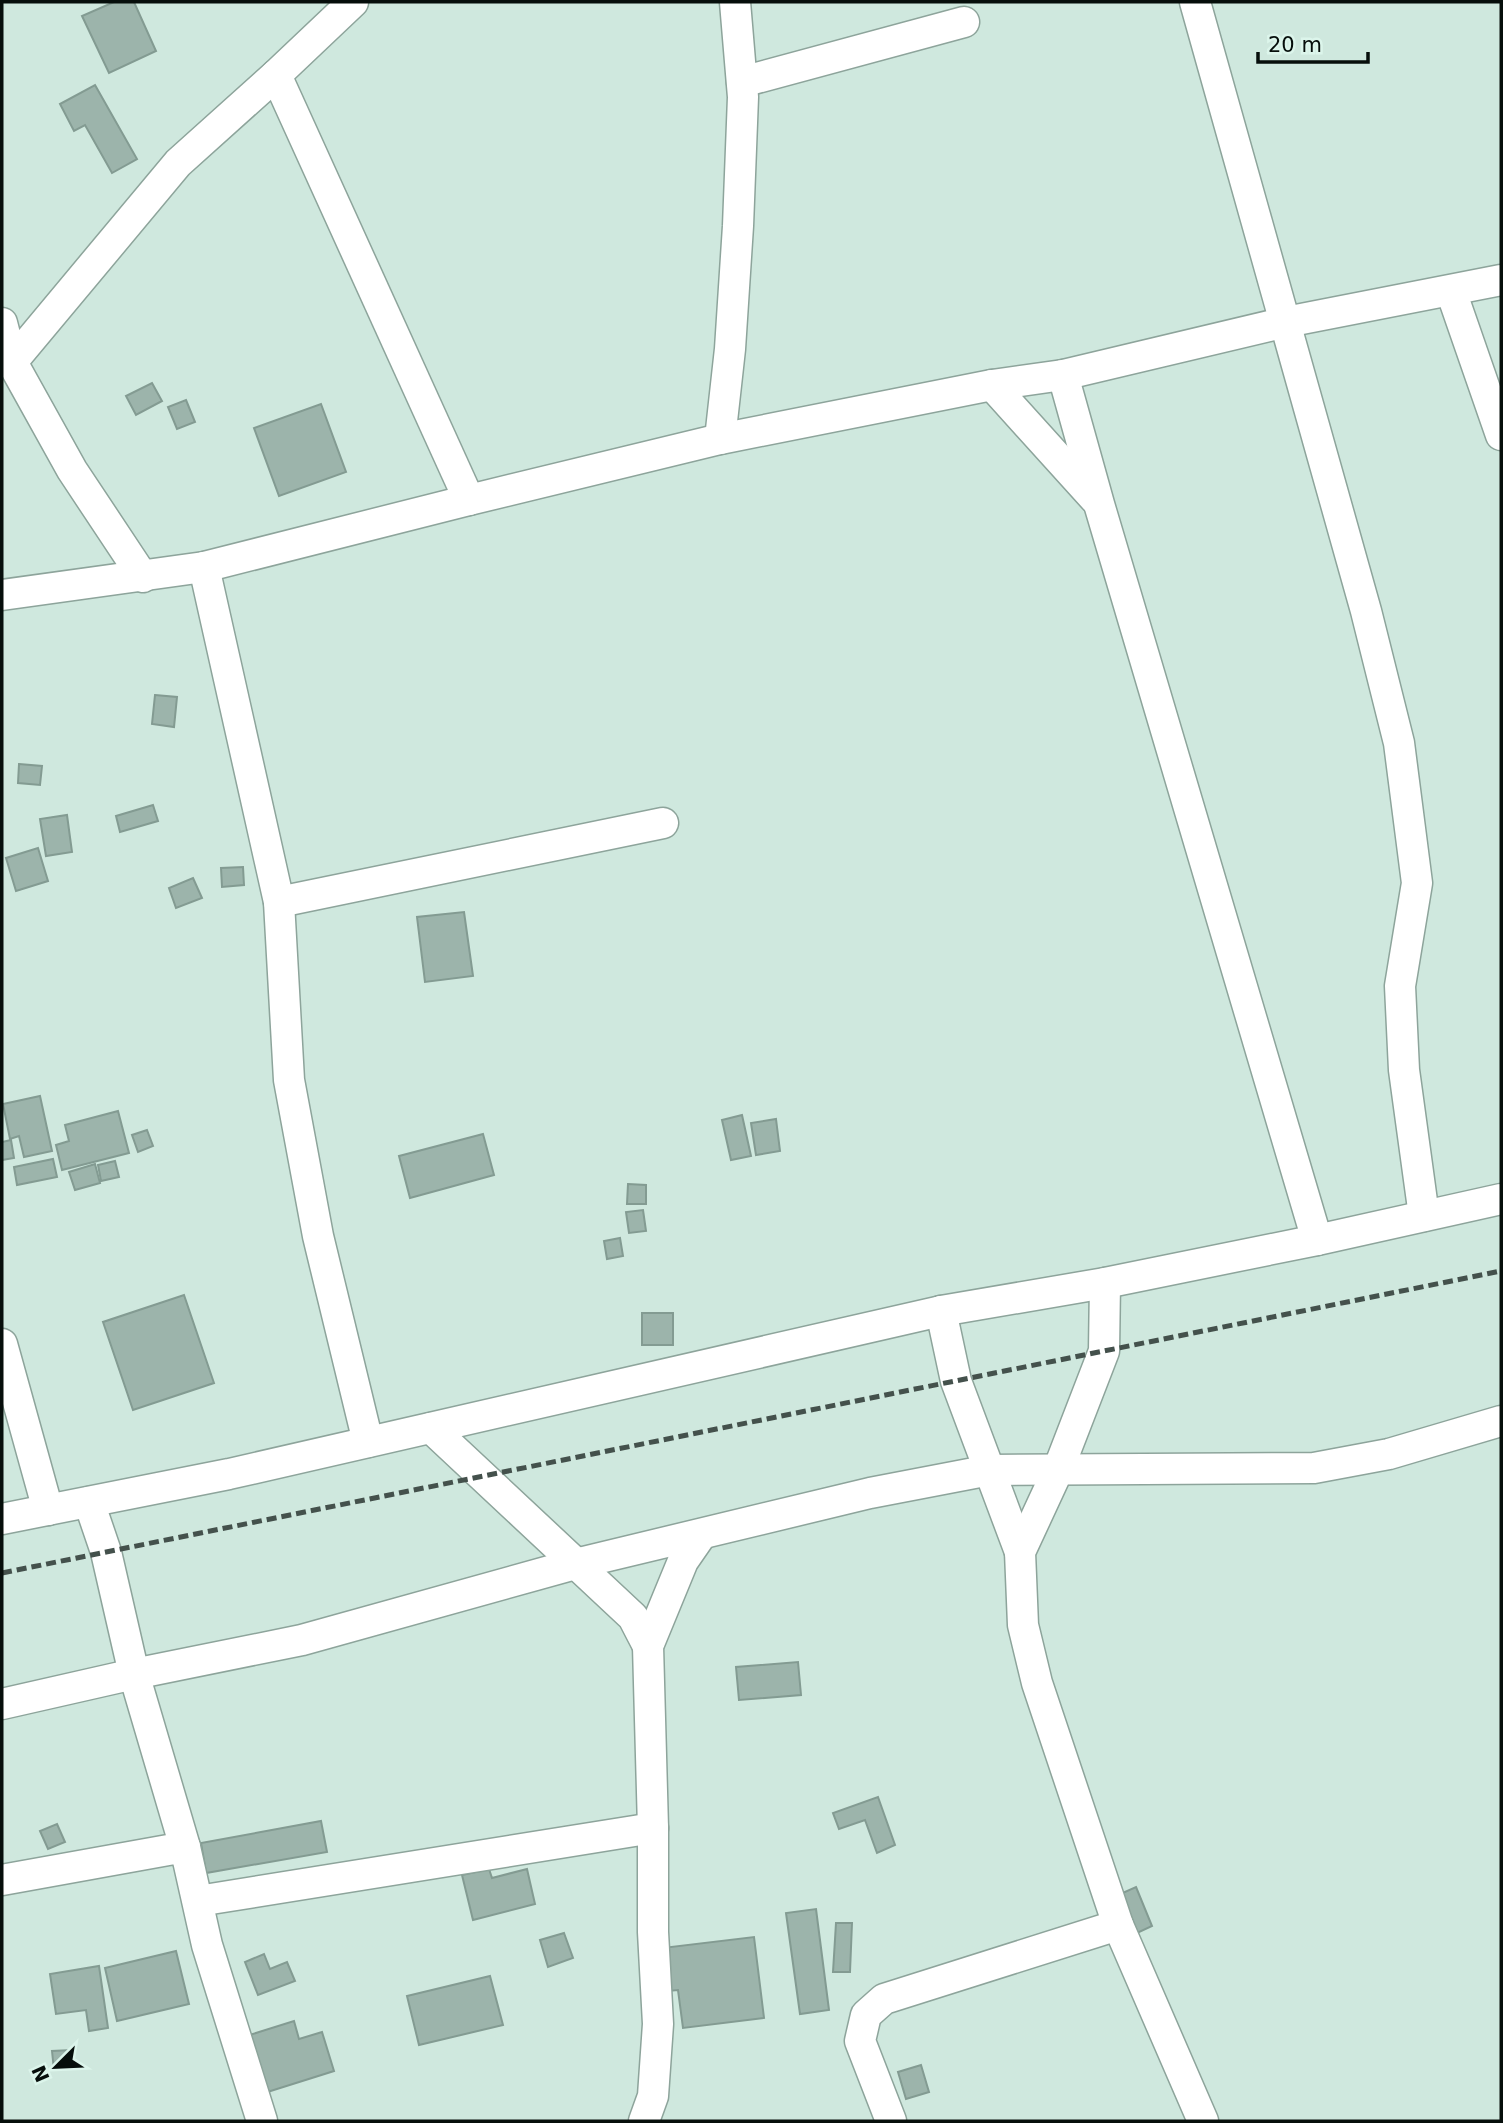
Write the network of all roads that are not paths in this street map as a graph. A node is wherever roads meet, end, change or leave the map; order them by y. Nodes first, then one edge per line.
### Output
1 (353, 2) edge
2 (735, 2) edge
3 (1195, 2) edge
4 (964, 22) dead end
5 (276, 75) junction
6 (742, 82) junction
7 (1501, 280) edge
8 (1451, 291) junction
9 (1286, 322) junction
10 (2, 323) edge
11 (12, 362) junction
12 (1063, 375) junction
13 (992, 385) junction
14 (1501, 435) edge
15 (720, 439) junction
16 (469, 499) junction
17 (1099, 504) junction
18 (204, 567) junction
19 (143, 576) junction
20 (2, 596) edge
21 (663, 823) dead end
22 (279, 902) junction
23 (1501, 1199) edge
24 (1424, 1216) junction
25 (1317, 1240) junction
26 (1105, 1283) junction
27 (941, 1311) junction
28 (2, 1344) edge
29 (1501, 1421) edge
30 (430, 1428) junction
31 (368, 1442) junction
32 (990, 1470) junction
33 (1058, 1470) junction
34 (89, 1502) junction
35 (48, 1510) junction
36 (2, 1519) edge
37 (701, 1535) junction
38 (1020, 1552) junction
39 (575, 1564) junction
40 (648, 1646) junction
41 (134, 1674) junction
42 (2, 1704) edge
43 (653, 1828) junction
44 (185, 1847) junction
45 (2, 1880) edge
46 (198, 1901) junction
47 (1118, 1925) junction
48 (262, 2121) edge
49 (644, 2121) edge
50 (891, 2121) edge
51 (1203, 2121) edge

1 - 5 street
2 - 6 street
3 - 9 street
4 - 6 street
5 - 11 street
5 - 16 street
6 - 15 street
7 - 8 street
8 - 9 street
8 - 14 street
9 - 12 street
9 - 24 street
10 - 11 street
11 - 19 street
12 - 13 street
12 - 17 street
13 - 15 street
13 - 17 street
15 - 16 street
16 - 18 street
17 - 25 street
18 - 19 street
18 - 22 street
19 - 20 street
21 - 22 street
22 - 31 street
23 - 24 street
24 - 25 street
25 - 26 street
26 - 27 street
26 - 33 street
27 - 30 street
27 - 32 street
28 - 35 street
29 - 33 street
30 - 31 street
30 - 39 street
31 - 34 street
32 - 33 street
32 - 37 street
32 - 38 street
33 - 38 street
34 - 35 street
34 - 41 street
35 - 36 street
37 - 39 street
37 - 40 street
38 - 47 street
39 - 40 street
39 - 41 street
40 - 43 street
41 - 42 street
41 - 44 street
43 - 46 street
43 - 49 street
44 - 45 street
44 - 46 street
46 - 48 street
47 - 50 street
47 - 51 street

